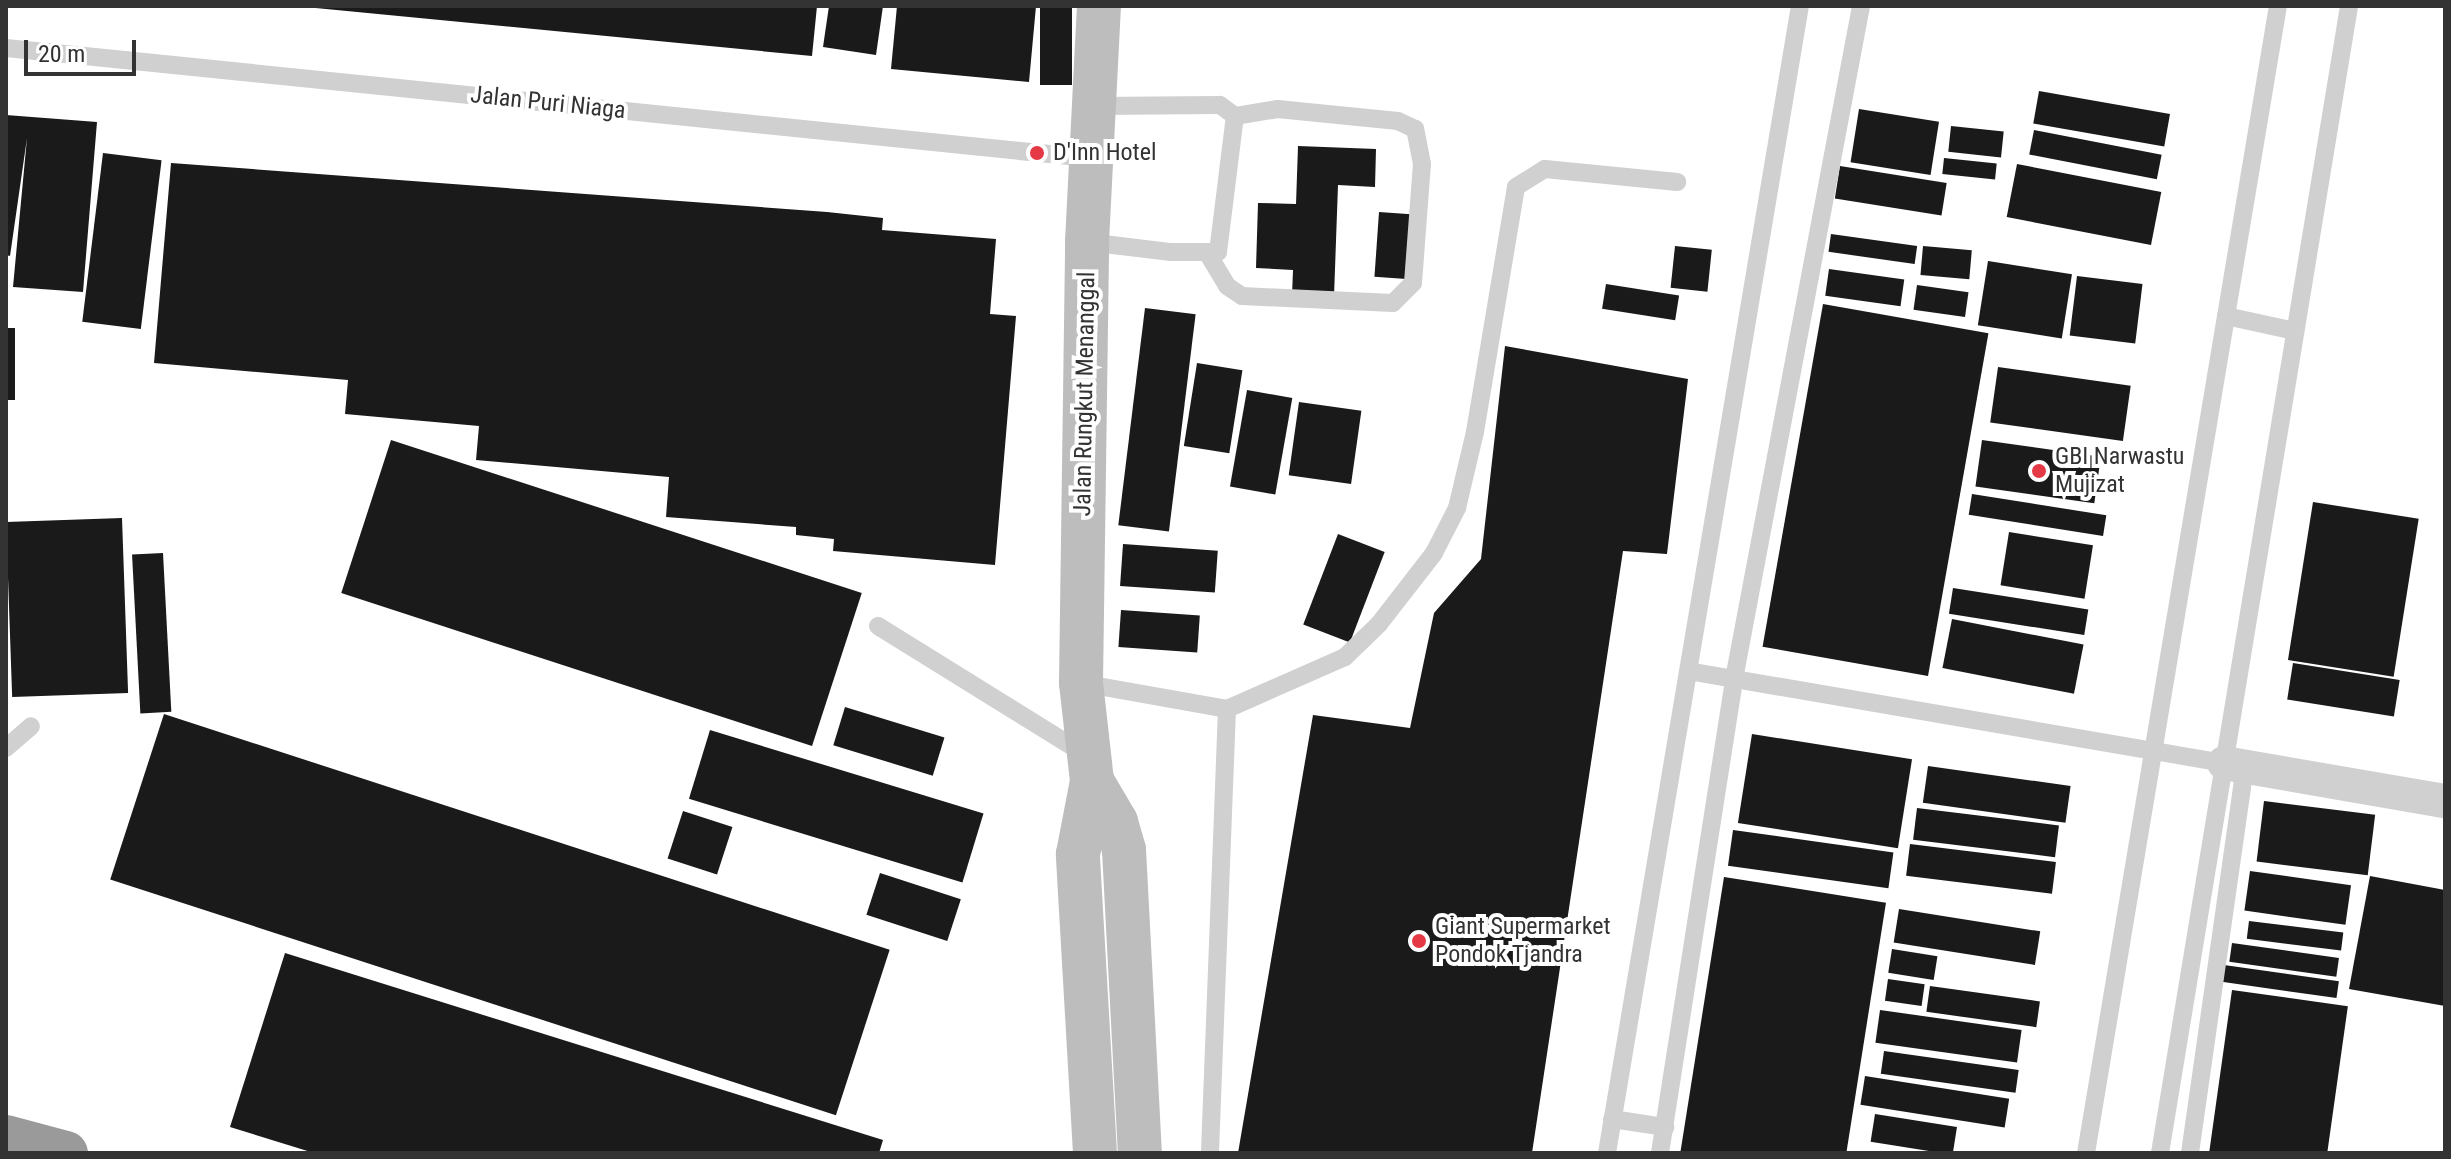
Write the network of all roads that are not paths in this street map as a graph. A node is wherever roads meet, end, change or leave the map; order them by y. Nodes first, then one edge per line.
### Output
1 (1099, 6) edge
2 (1800, 6) edge
3 (1861, 6) edge
4 (2278, 6) edge
5 (2349, 6) edge
6 (6, 48) edge
7 (1091, 106) junction
8 (1235, 116) junction
9 (1089, 158) junction
10 (1677, 182) dead end
11 (1087, 242) junction
12 (1208, 254) junction
13 (2226, 316) junction
14 (2295, 331) junction
15 (878, 626) dead end
16 (1688, 671) junction
17 (1734, 679) junction
18 (1081, 683) junction
19 (1227, 709) junction
20 (31, 726) dead end
21 (6, 748) edge
22 (2153, 751) junction
23 (2234, 765) junction
24 (1091, 769) junction
25 (2445, 801) edge
26 (2180, 1032) junction
27 (2208, 1037) junction
28 (1612, 1119) junction
29 (1665, 1127) junction
30 (6, 1137) edge
31 (66, 1153) edge
32 (1095, 1153) edge
33 (1140, 1153) edge
34 (1210, 1153) edge
35 (1607, 1153) edge
36 (1660, 1153) edge
37 (2086, 1153) edge
38 (2160, 1153) edge
39 (2190, 1153) edge

1 - 7 main road, Jalan Rungkut Menanggal
2 - 16 lane
3 - 17 lane
4 - 13 lane
5 - 14 lane
6 - 9 lane, Jalan Puri Niaga
7 - 8 lane
7 - 9 main road, Jalan Rungkut Menanggal
8 - 12 lane
8 - 12 lane
9 - 11 main road, Jalan Rungkut Menanggal
10 - 19 lane
11 - 12 lane
11 - 18 main road, Jalan Rungkut Menanggal
13 - 14 lane
13 - 22 lane
14 - 23 lane
15 - 24 lane
16 - 17 lane
16 - 28 lane
17 - 22 lane
17 - 29 lane
18 - 19 lane
18 - 24 main road, Jalan Rungkut Menanggal
19 - 34 lane
20 - 21 lane
22 - 23 lane
22 - 37 lane
23 - 25 street
23 - 26 lane
23 - 27 lane
24 - 32 main road, Jalan Rungkut Menanggal
24 - 33 main road, Jalan Rungkut Menanggal
26 - 27 lane
26 - 38 lane
27 - 39 lane
28 - 29 lane
28 - 35 lane
29 - 36 lane
30 - 31 highway

